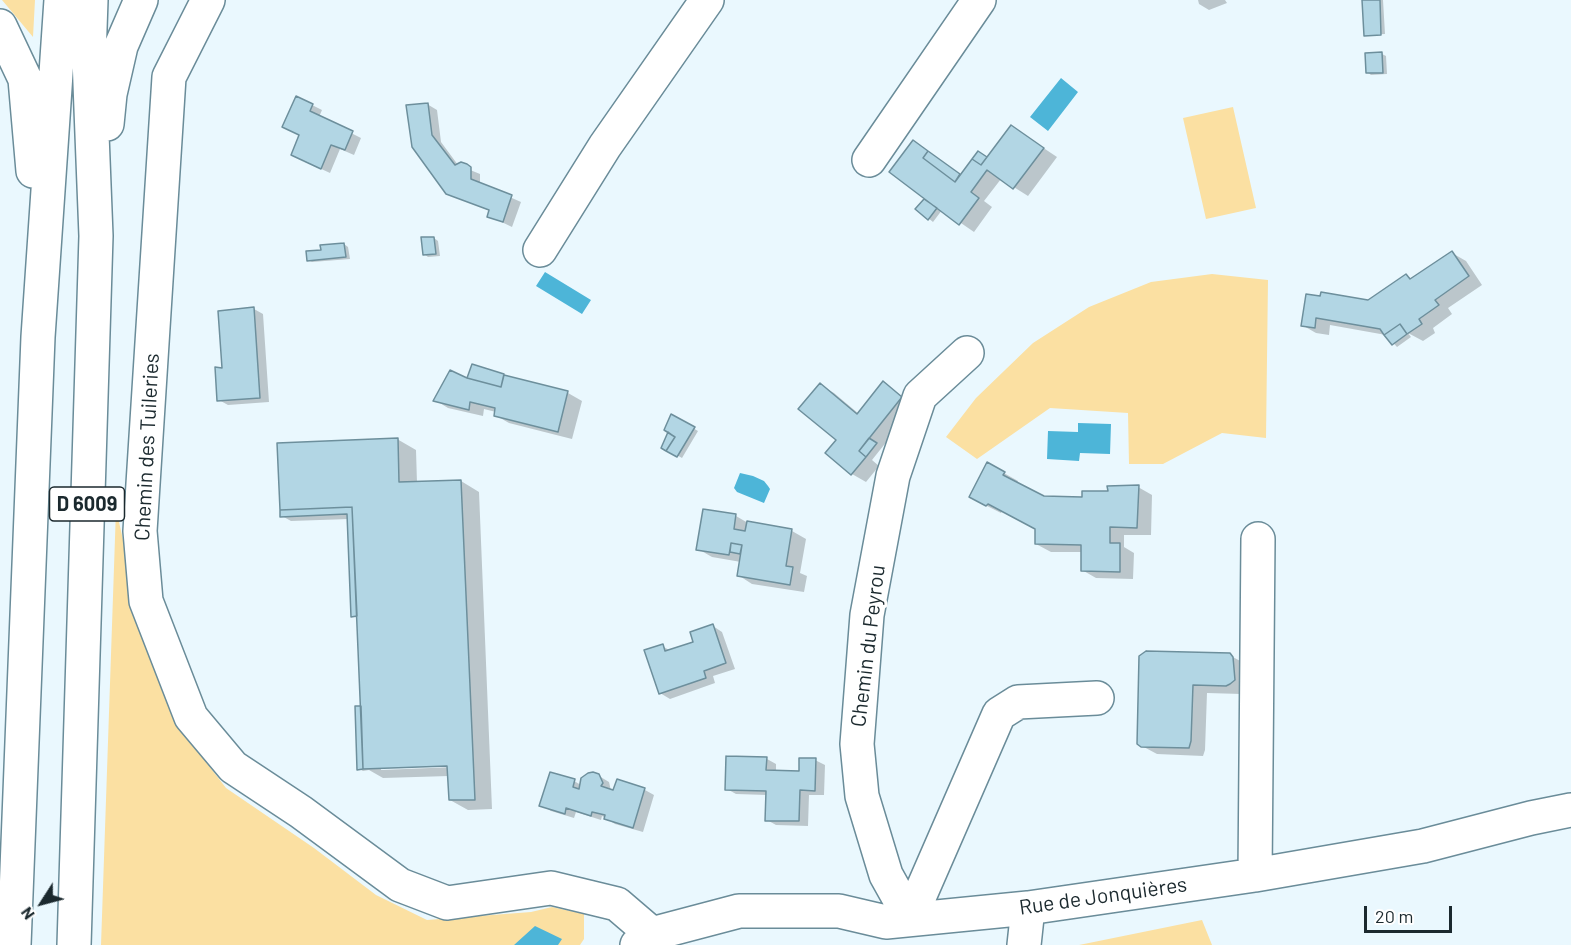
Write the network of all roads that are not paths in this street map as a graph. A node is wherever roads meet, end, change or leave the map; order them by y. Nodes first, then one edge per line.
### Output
1 (61, 0) edge
2 (92, 0) edge
3 (141, 0) edge
4 (208, 0) edge
5 (707, 0) edge
6 (979, 0) edge
7 (0, 26) edge
8 (869, 160) dead end
9 (96, 236) junction
10 (540, 250) dead end
11 (38, 337) junction
12 (967, 353) dead end
13 (1258, 539) dead end
14 (1097, 698) dead end
15 (1571, 810) edge
16 (1255, 875) junction
17 (1028, 908) junction
18 (898, 928) edge
19 (644, 939) edge
20 (14, 945) edge
21 (74, 945) edge
22 (1024, 945) edge

1 - 11 main road, D 6009
2 - 9 main road, D 6009
3 - 9 main road
4 - 19 main road, Chemin des Tuileries
5 - 10 main road
6 - 8 main road
7 - 11 main road
9 - 21 main road, D 6009
11 - 20 main road, D 6009
12 - 18 main road, Chemin du Peyrou
13 - 16 main road
14 - 18 main road
15 - 16 main road, Rue de Jonquières
16 - 17 main road, Rue de Jonquières
17 - 18 main road, Rue de Jonquières
17 - 22 main road
18 - 19 main road, Rue de Jonquières

